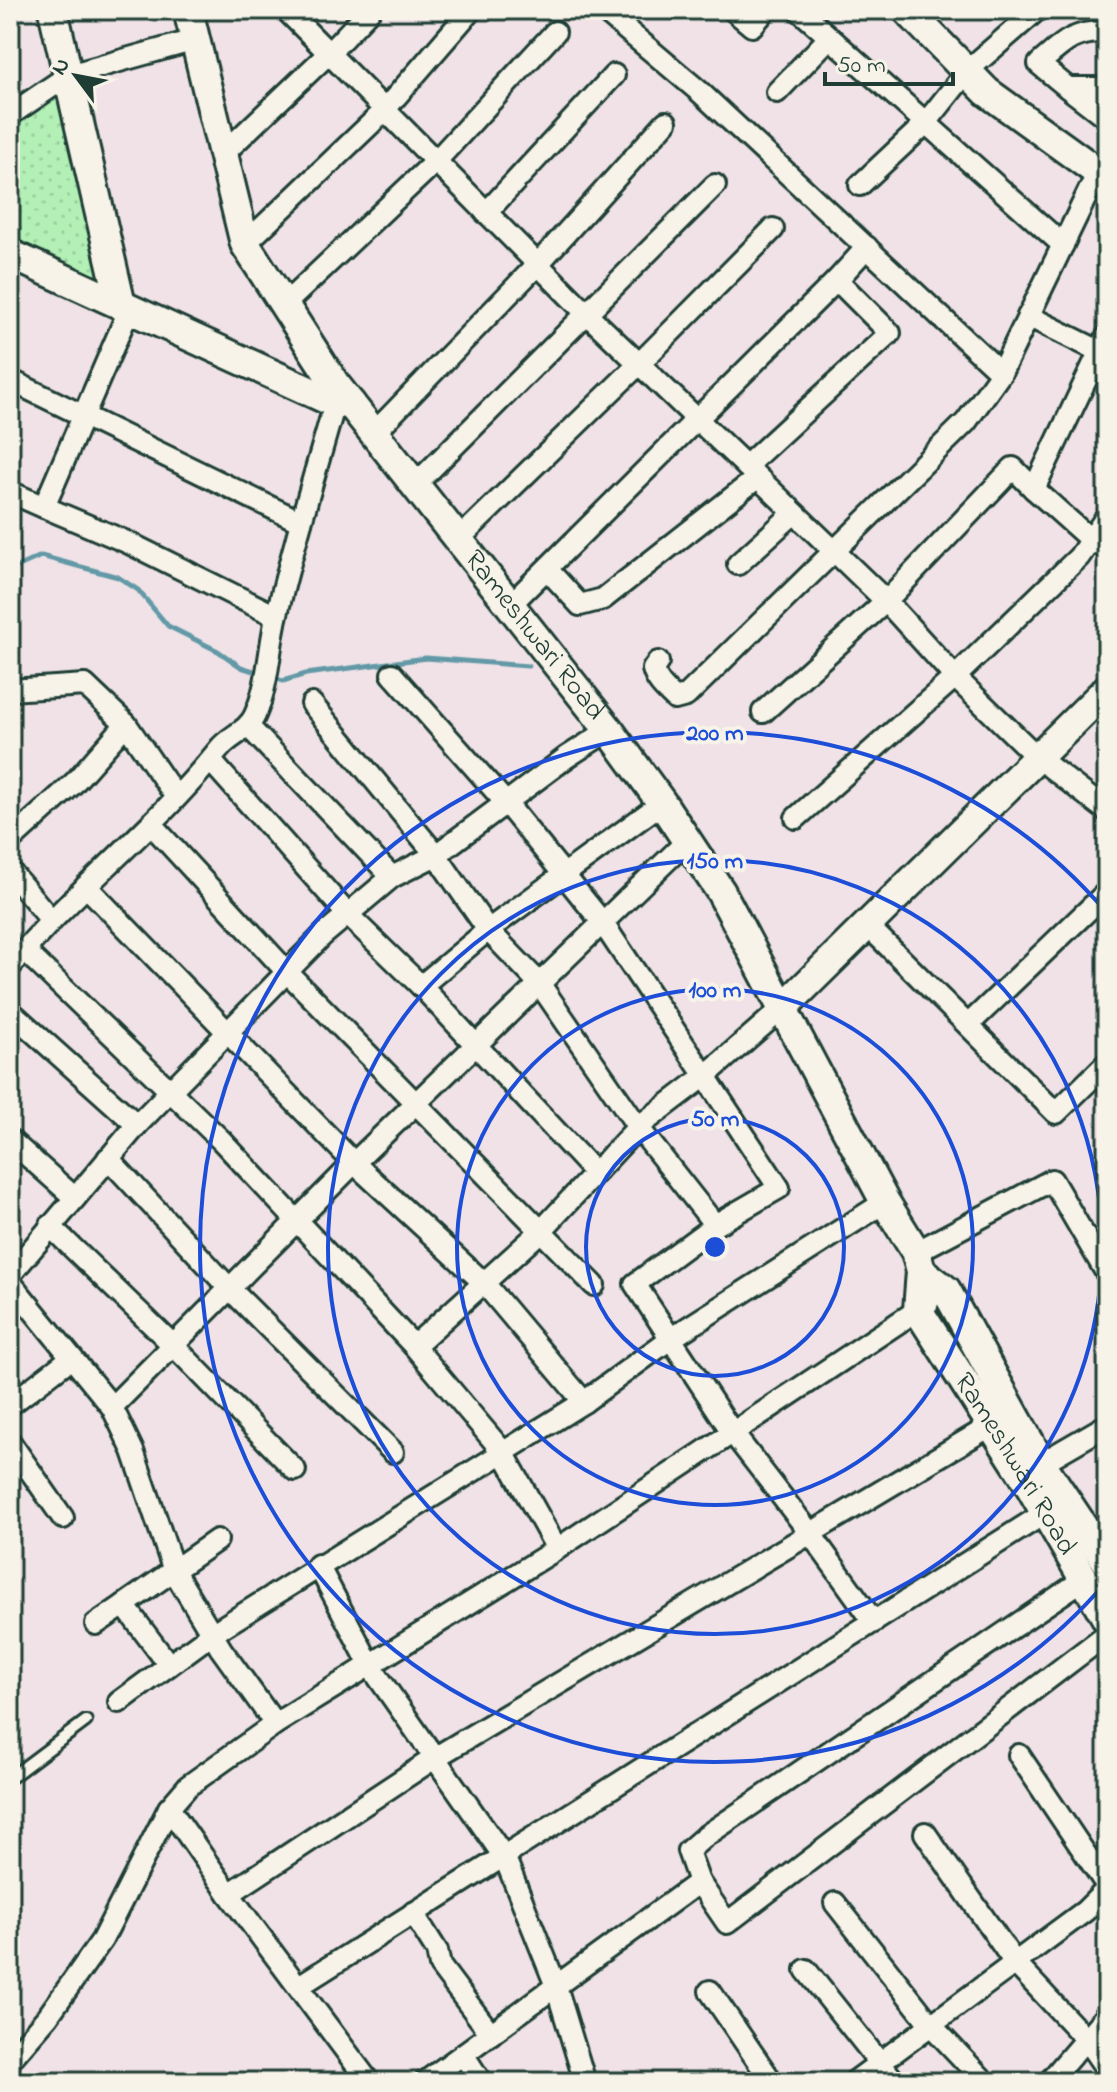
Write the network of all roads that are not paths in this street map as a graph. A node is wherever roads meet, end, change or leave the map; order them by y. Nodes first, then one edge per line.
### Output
1 (53, 10) edge
2 (188, 10) edge
3 (286, 10) edge
4 (370, 10) edge
5 (471, 10) edge
6 (603, 10) edge
7 (733, 10) edge
8 (766, 10) edge
9 (799, 10) edge
10 (907, 10) edge
11 (1037, 10) edge
12 (555, 32) dead end
13 (1107, 32) edge
14 (828, 39) junction
15 (195, 40) junction
16 (329, 53) junction
17 (967, 71) junction
18 (69, 75) junction
19 (614, 75) dead end
20 (1068, 88) junction
21 (1107, 88) edge
22 (777, 92) dead end
23 (385, 109) junction
24 (10, 115) edge
25 (1107, 118) edge
26 (666, 122) dead end
27 (925, 124) junction
28 (223, 154) junction
29 (436, 161) junction
30 (1102, 176) edge
31 (715, 185) dead end
32 (860, 185) dead end
33 (486, 213) junction
34 (773, 229) dead end
35 (245, 244) junction
36 (1063, 245) junction
37 (867, 247) junction
38 (10, 254) edge
39 (538, 264) junction
40 (837, 280) junction
41 (284, 305) junction
42 (125, 307) junction
43 (587, 314) junction
44 (1028, 316) junction
45 (1105, 348) edge
46 (640, 363) junction
47 (1001, 373) junction
48 (10, 380) edge
49 (343, 403) junction
50 (83, 417) junction
51 (698, 418) junction
52 (374, 433) junction
53 (752, 472) junction
54 (414, 486) junction
55 (1034, 489) junction
56 (10, 492) edge
57 (44, 507) junction
58 (793, 514) junction
59 (1107, 516) edge
60 (301, 522) junction
61 (458, 540) junction
62 (1099, 544) edge
63 (835, 551) junction
64 (738, 564) dead end
65 (547, 569) junction
66 (886, 601) junction
67 (510, 605) junction
68 (276, 616) junction
69 (658, 662) dead end
70 (392, 674) dead end
71 (955, 677) junction
72 (1107, 689) edge
73 (10, 690) edge
74 (312, 704) dead end
75 (763, 712) dead end
76 (126, 724) junction
77 (248, 726) junction
78 (609, 730) junction
79 (1037, 757) junction
80 (211, 761) junction
81 (176, 797) junction
82 (506, 803) junction
83 (662, 803) junction
84 (1107, 811) edge
85 (796, 818) dead end
86 (151, 824) junction
87 (10, 841) edge
88 (687, 841) junction
89 (436, 855) junction
90 (10, 871) edge
91 (565, 874) junction
92 (392, 877) junction
93 (86, 886) junction
94 (1107, 892) edge
95 (348, 915) junction
96 (51, 920) junction
97 (602, 922) junction
98 (868, 926) junction
99 (488, 930) junction
100 (24, 950) junction
101 (10, 967) edge
102 (287, 972) junction
103 (539, 983) junction
104 (421, 986) junction
105 (784, 1007) junction
106 (10, 1011) edge
107 (968, 1025) junction
108 (227, 1033) junction
109 (475, 1046) junction
110 (1107, 1063) edge
111 (705, 1076) junction
112 (169, 1092) junction
113 (415, 1102) junction
114 (137, 1125) junction
115 (638, 1127) junction
116 (10, 1140) edge
117 (108, 1158) junction
118 (354, 1163) junction
119 (594, 1172) junction
120 (75, 1198) junction
121 (885, 1202) junction
122 (295, 1221) junction
123 (715, 1225) junction
124 (50, 1226) junction
125 (541, 1231) junction
126 (918, 1261) junction
127 (1107, 1274) edge
128 (10, 1275) edge
129 (10, 1282) edge
130 (484, 1283) junction
131 (594, 1285) dead end
132 (229, 1288) junction
133 (946, 1290) junction
134 (918, 1310) junction
135 (670, 1339) junction
136 (173, 1345) junction
137 (414, 1346) junction
138 (71, 1358) junction
139 (584, 1402) junction
140 (10, 1405) edge
141 (112, 1407) junction
142 (992, 1425) junction
143 (1107, 1425) edge
144 (732, 1432) junction
145 (10, 1442) edge
146 (393, 1452) dead end
147 (503, 1452) junction
148 (1032, 1468) junction
149 (295, 1470) dead end
150 (1045, 1513) junction
151 (63, 1518) dead end
152 (809, 1534) junction
153 (217, 1540) dead end
154 (557, 1549) junction
155 (1107, 1562) edge
156 (318, 1565) junction
157 (174, 1571) junction
158 (1084, 1579) junction
159 (124, 1605) junction
160 (1107, 1618) edge
161 (874, 1622) junction
162 (96, 1624) dead end
163 (213, 1633) junction
164 (1107, 1634) edge
165 (169, 1665) junction
166 (371, 1667) junction
167 (119, 1702) dead end
168 (86, 1721) dead end
169 (275, 1724) junction
170 (1019, 1755) dead end
171 (436, 1757) junction
172 (10, 1778) edge
173 (169, 1808) junction
174 (925, 1833) dead end
175 (505, 1858) junction
176 (699, 1882) junction
177 (1107, 1888) edge
178 (229, 1894) junction
179 (835, 1903) dead end
180 (413, 1913) junction
181 (1015, 1963) junction
182 (806, 1970) dead end
183 (299, 1986) junction
184 (556, 1986) junction
185 (710, 1991) dead end
186 (1107, 2014) edge
187 (931, 2025) junction
188 (491, 2034) junction
189 (1085, 2038) junction
190 (463, 2054) junction
191 (10, 2060) edge
192 (880, 2062) junction
193 (1107, 2070) edge
194 (369, 2082) edge
195 (425, 2082) edge
196 (481, 2082) edge
197 (585, 2082) edge
198 (772, 2082) edge
199 (854, 2082) edge
200 (895, 2082) edge
201 (985, 2082) edge
202 (1049, 2082) edge

1 - 18 main road
2 - 15 main road, Rameshwari Road
3 - 16 street
4 - 16 street
5 - 23 street
6 - 37 street
7 - 8 street
9 - 14 street
10 - 17 main road
11 - 17 street
12 - 29 street
13 - 20 street
14 - 22 street
14 - 27 street
15 - 18 street
15 - 28 main road, Rameshwari Road
16 - 23 street
16 - 28 street
17 - 27 street
17 - 30 main road
18 - 24 street
18 - 42 main road
19 - 33 street
20 - 21 street
20 - 25 street
23 - 29 street
23 - 35 street
26 - 39 street
27 - 32 street
27 - 36 street
28 - 35 main road, Rameshwari Road
29 - 33 street
29 - 41 street
30 - 36 street
31 - 43 street
33 - 39 street
34 - 46 street
35 - 41 main road, Rameshwari Road
36 - 44 street
37 - 40 street
37 - 47 street
38 - 42 main road
39 - 43 street
39 - 52 street
40 - 51 street
40 - 53 street
41 - 49 main road, Rameshwari Road
42 - 49 main road
42 - 50 street
43 - 46 street
43 - 54 street
44 - 45 street
44 - 47 street
45 - 55 street
46 - 51 street
46 - 61 street
47 - 63 street
48 - 50 street
49 - 52 main road, Rameshwari Road
49 - 60 street
50 - 57 street
50 - 60 street
51 - 53 street
51 - 65 street
52 - 54 main road, Rameshwari Road
53 - 58 street
53 - 65 street
54 - 61 main road, Rameshwari Road
55 - 62 street
55 - 66 street
56 - 57 street
57 - 68 street
58 - 63 street
58 - 64 street
59 - 62 street
60 - 68 street
61 - 67 main road, Rameshwari Road
62 - 71 street
63 - 66 street
63 - 69 street
65 - 67 street
66 - 71 street
66 - 75 street
67 - 78 main road, Rameshwari Road
68 - 77 street
70 - 82 street
71 - 79 street
71 - 85 street
72 - 79 main road
73 - 76 street
74 - 89 street
76 - 81 street
76 - 87 street
77 - 80 street
77 - 92 street
78 - 82 street
78 - 83 main road, Rameshwari Road
79 - 84 street
79 - 98 main road
80 - 81 street
80 - 95 street
81 - 86 street
82 - 89 street
82 - 91 street
83 - 88 main road, Rameshwari Road
83 - 91 street
86 - 93 street
86 - 102 street
88 - 97 street
88 - 105 main road, Rameshwari Road
89 - 92 street
89 - 99 street
90 - 96 street
91 - 97 street
91 - 99 street
92 - 95 street
93 - 96 street
93 - 108 street
94 - 107 street
95 - 102 street
95 - 104 street
96 - 100 street
97 - 103 street
97 - 111 street
98 - 105 main road
98 - 107 street
99 - 103 street
99 - 104 street
100 - 101 street
100 - 112 street
102 - 108 street
102 - 113 street
103 - 109 street
103 - 115 street
104 - 109 street
105 - 111 street
105 - 121 main road, Rameshwari Road
106 - 114 street
107 - 110 street
108 - 112 street
108 - 118 street
109 - 113 street
109 - 119 street
111 - 115 street
111 - 123 street
112 - 114 street
112 - 122 street
113 - 118 street
113 - 125 street
114 - 117 street
115 - 119 street
115 - 123 street
116 - 120 street
117 - 120 street
117 - 132 street
118 - 122 street
118 - 130 street
119 - 125 street
120 - 124 street
121 - 126 main road, Rameshwari Road
121 - 135 street
122 - 132 street
122 - 137 street
123 - 135 street
124 - 128 street
124 - 136 street
125 - 130 street
125 - 131 street
126 - 127 street
126 - 133 main road
126 - 134 main road
129 - 138 street
130 - 137 street
130 - 139 street
132 - 136 street
132 - 146 street
133 - 134 street
133 - 148 main road
134 - 142 main road, Rameshwari Road
134 - 144 street
135 - 139 street
135 - 144 street
136 - 141 street
136 - 149 street
137 - 147 street
138 - 140 street
138 - 141 street
139 - 147 street
141 - 157 street
142 - 148 main road, Rameshwari Road
142 - 152 street
143 - 148 street
144 - 152 street
144 - 154 street
145 - 151 street
147 - 154 street
147 - 156 street
148 - 150 main road, Rameshwari Road
148 - 155 main road
150 - 158 main road, Rameshwari Road
150 - 161 street
152 - 161 street
152 - 171 street
153 - 157 street
154 - 166 street
156 - 163 street
156 - 166 street
157 - 159 street
157 - 163 street
158 - 160 main road, Rameshwari Road
158 - 176 street
159 - 162 street
159 - 165 street
161 - 175 street
163 - 165 street
163 - 169 street
164 - 176 street
165 - 167 street
166 - 169 street
166 - 171 street
168 - 172 lane
169 - 173 street
170 - 177 street
171 - 175 street
171 - 178 street
173 - 178 street
173 - 191 street
174 - 181 street
175 - 180 street
175 - 184 street
176 - 184 street
177 - 181 street
178 - 183 street
179 - 187 street
180 - 183 street
180 - 188 street
181 - 187 street
181 - 189 street
182 - 192 street
183 - 194 street
184 - 188 street
184 - 197 street
185 - 198 street
186 - 189 street
187 - 192 street
187 - 201 street
188 - 190 street
189 - 193 street
189 - 202 street
190 - 195 street
190 - 196 street
192 - 199 street
192 - 200 street

